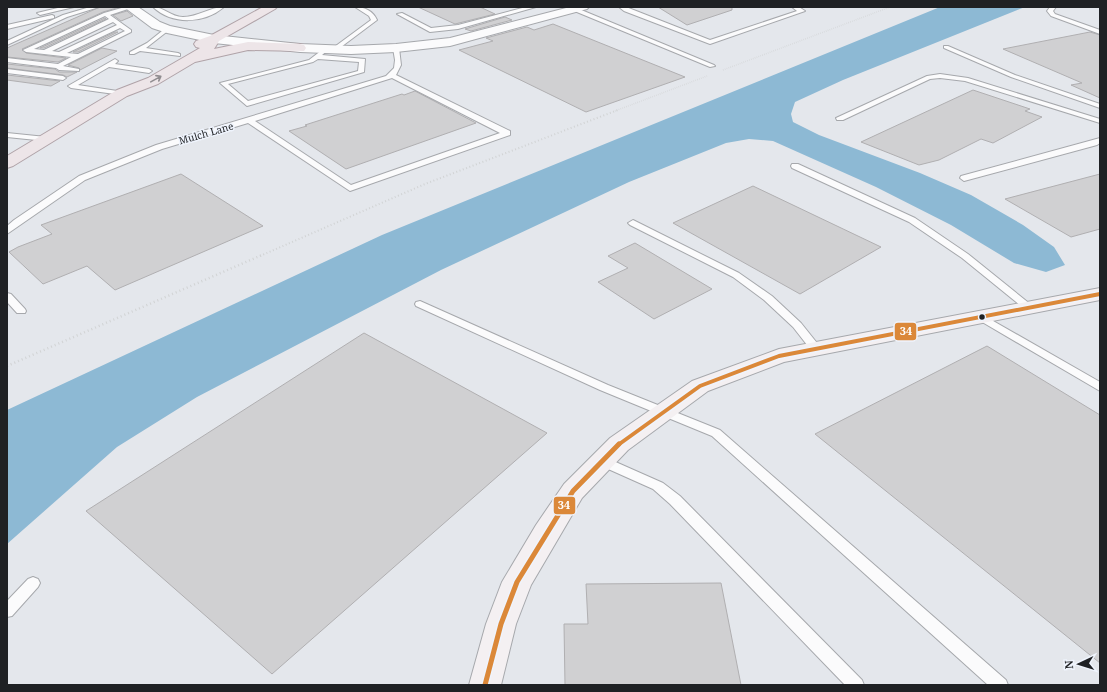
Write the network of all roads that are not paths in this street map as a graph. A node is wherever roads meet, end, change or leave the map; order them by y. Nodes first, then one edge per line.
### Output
1 (96, 7) edge
2 (130, 7) edge
3 (156, 7) edge
4 (221, 7) edge
5 (271, 7) edge
6 (358, 7) edge
7 (533, 7) edge
8 (622, 7) edge
9 (795, 7) edge
10 (1053, 7) edge
11 (578, 8) edge
12 (73, 10) edge
13 (106, 14) junction
14 (400, 14) dead end
15 (14, 18) dead end
16 (252, 18) junction
17 (114, 19) junction
18 (121, 25) junction
19 (7, 27) edge
20 (167, 29) junction
21 (1100, 32) edge
22 (214, 39) junction
23 (7, 43) edge
24 (946, 47) dead end
25 (300, 48) junction
26 (396, 48) junction
27 (139, 49) junction
28 (45, 52) junction
29 (326, 52) junction
30 (132, 53) dead end
31 (60, 54) junction
32 (78, 57) junction
33 (183, 58) junction
34 (7, 60) edge
35 (59, 66) junction
36 (712, 66) dead end
37 (77, 70) dead end
38 (7, 71) edge
39 (149, 72) junction
40 (392, 76) junction
41 (63, 78) dead end
42 (122, 93) junction
43 (1100, 106) edge
44 (840, 118) dead end
45 (250, 121) junction
46 (1100, 121) edge
47 (7, 135) edge
48 (46, 139) junction
49 (1100, 140) edge
50 (7, 163) edge
51 (795, 166) dead end
52 (964, 178) dead end
53 (633, 223) dead end
54 (7, 231) edge
55 (1100, 294) edge
56 (7, 296) edge
57 (420, 304) dead end
58 (1030, 308) junction
59 (20, 311) dead end
60 (981, 317) junction
61 (815, 348) junction
62 (1100, 387) edge
63 (663, 413) junction
64 (602, 461) junction
65 (33, 583) dead end
66 (7, 611) edge
67 (485, 685) edge
68 (856, 685) edge
69 (1000, 685) edge

1 - 12 lane
2 - 13 lane
2 - 20 street
3 - 4 lane
5 - 16 main road
6 - 29 lane
7 - 14 lane
8 - 9 lane
10 - 21 lane
11 - 26 street
11 - 36 lane
12 - 15 lane
12 - 19 lane
12 - 23 lane
13 - 17 lane
13 - 28 lane
16 - 22 main road
16 - 25 main road
17 - 18 lane
17 - 28 lane
18 - 31 lane
18 - 32 lane
20 - 22 street
20 - 27 lane
22 - 25 street
22 - 33 main road
24 - 43 lane
25 - 29 street
25 - 33 main road
26 - 29 street
26 - 40 lane
27 - 30 lane
27 - 33 lane
28 - 31 lane
29 - 29 lane
31 - 32 lane
32 - 35 lane
33 - 39 main road
42 -> 33 main road
34 - 35 lane
35 - 37 lane
38 - 41 lane
39 - 42 main road
39 - 42 lane
40 - 45 lane, Mulch Lane
40 - 45 lane
42 - 48 main road
44 - 46 lane
45 - 54 lane, Mulch Lane
47 - 48 lane
48 - 50 main road
49 - 52 lane
51 - 58 lane
53 - 61 lane
55 - 58 street
56 - 59 lane
57 - 63 lane
58 - 60 street
60 - 61 street
60 - 62 lane
61 - 63 street
63 - 64 street
63 - 69 lane
64 - 67 street
64 - 68 lane
65 - 66 lane

